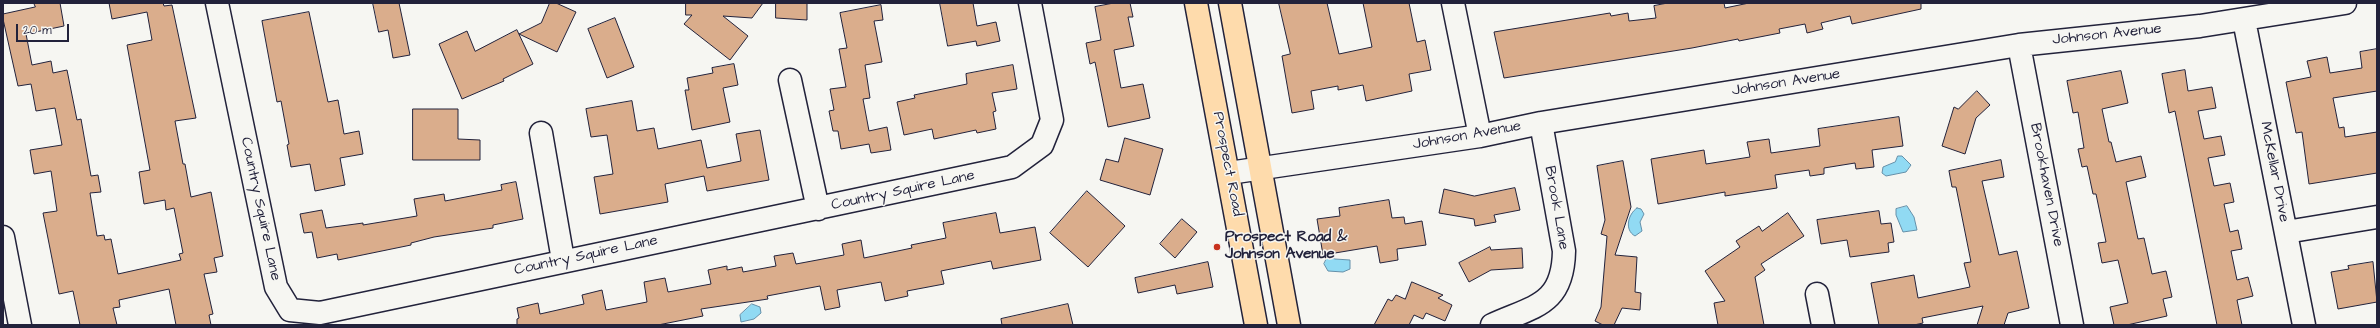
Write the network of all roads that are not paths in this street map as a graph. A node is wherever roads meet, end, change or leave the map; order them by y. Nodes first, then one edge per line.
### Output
1 (217, 3) edge
2 (1030, 3) edge
3 (1196, 3) edge
4 (1230, 3) edge
5 (1453, 3) edge
6 (2345, 3) edge
7 (2244, 20) junction
8 (2019, 45) junction
9 (790, 80) dead end
10 (1541, 123) junction
11 (541, 133) dead end
12 (1480, 136) junction
13 (1261, 168) junction
14 (1229, 173) junction
15 (818, 209) junction
16 (2377, 217) edge
17 (2286, 232) junction
18 (3, 237) edge
19 (563, 260) junction
20 (1817, 294) dead end
21 (20, 325) edge
22 (1256, 325) edge
23 (1289, 325) edge
24 (1492, 325) edge
25 (1823, 325) edge
26 (2072, 325) edge
27 (2304, 325) edge

1 - 19 street, Country Squire Lane
2 - 15 street, Country Squire Lane
3 - 14 main road, Prospect Road
4 - 13 main road
5 - 12 street
6 - 7 street, Johnson Avenue
7 - 8 street, Johnson Avenue
7 - 17 street, McKellar Drive
8 - 10 street, Johnson Avenue
8 - 26 street, Brookhaven Drive
9 - 15 street
10 - 12 street, Johnson Avenue
10 - 24 street, Brook Lane
11 - 19 street
12 - 13 street, Johnson Avenue
13 - 14 street, Johnson Avenue
13 - 23 main road
14 - 22 main road, Prospect Road
15 - 19 street, Country Squire Lane
16 - 17 street
17 - 27 street, McKellar Drive
18 - 21 street
20 - 25 street

